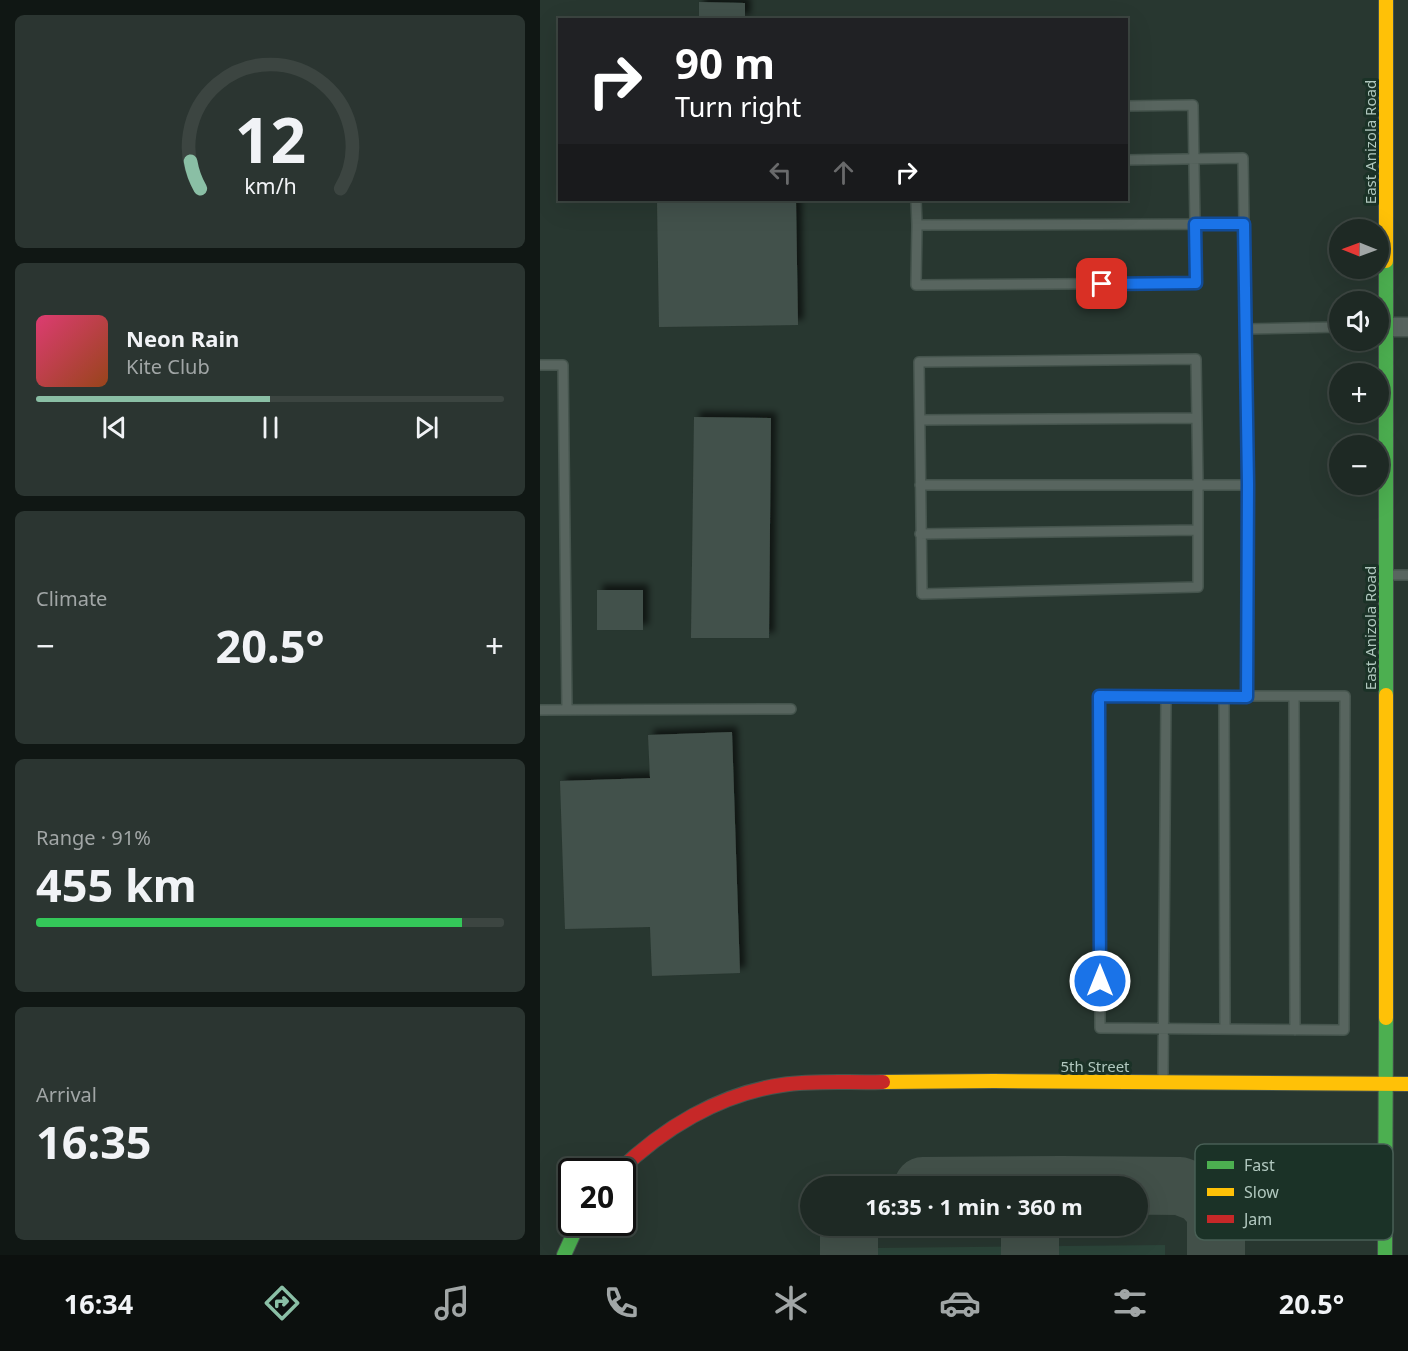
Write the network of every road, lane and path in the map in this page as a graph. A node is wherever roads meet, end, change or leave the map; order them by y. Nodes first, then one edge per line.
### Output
1 (1386, 0) edge
2 (1128, 106) edge
3 (1128, 160) edge
4 (1194, 160) junction
5 (916, 201) edge
6 (1195, 224) junction
7 (1244, 224) junction
8 (916, 225) junction
9 (1382, 291) edge
10 (1329, 327) edge
11 (1389, 327) edge
12 (1408, 327) edge
13 (1245, 329) junction
14 (1382, 351) edge
15 (540, 365) edge
16 (1197, 418) junction
17 (920, 420) junction
18 (1248, 484) junction
19 (920, 485) junction
20 (1197, 485) junction
21 (1198, 530) junction
22 (920, 534) junction
23 (1408, 575) edge
24 (1386, 576) junction
25 (1166, 697) junction
26 (1224, 697) junction
27 (1247, 697) junction
28 (1294, 697) junction
29 (791, 709) dead end
30 (540, 710) edge
31 (567, 710) junction
32 (1163, 1029) junction
33 (1224, 1029) junction
34 (1295, 1030) junction
35 (1163, 1083) junction
36 (1386, 1084) junction
37 (1408, 1084) edge
38 (1386, 1144) edge
39 (631, 1158) edge
40 (573, 1236) edge
41 (1385, 1240) edge
42 (564, 1255) edge
43 (1385, 1255) edge

1 - 9 street, East Anizola Road
2 - 4 lane
3 - 4 lane
4 - 6 lane
4 - 7 lane
5 - 8 lane
6 - 7 lane
6 - 8 lane
6 - 8 lane
7 - 13 lane
10 - 13 lane
11 - 12 street
13 - 18 lane
14 - 24 street, East Anizola Road
15 - 31 lane
16 - 17 lane
16 - 17 lane
16 - 20 lane
17 - 19 lane
18 - 20 lane
18 - 27 lane
19 - 20 lane
19 - 22 lane
20 - 21 lane
21 - 22 lane
21 - 22 lane
23 - 24 lane
24 - 36 street, East Anizola Road
25 - 26 lane
25 - 32 lane
25 - 32 lane
26 - 27 lane
26 - 33 lane
27 - 28 lane
28 - 34 lane
28 - 34 lane
29 - 31 lane
30 - 31 lane
32 - 33 lane
32 - 35 lane
33 - 34 lane
35 - 36 street, 5th Street
35 - 39 street, 5th Street
36 - 37 street, 5th Street
36 - 38 street, East Anizola Road
40 - 42 street
41 - 43 street, East Anizola Road

